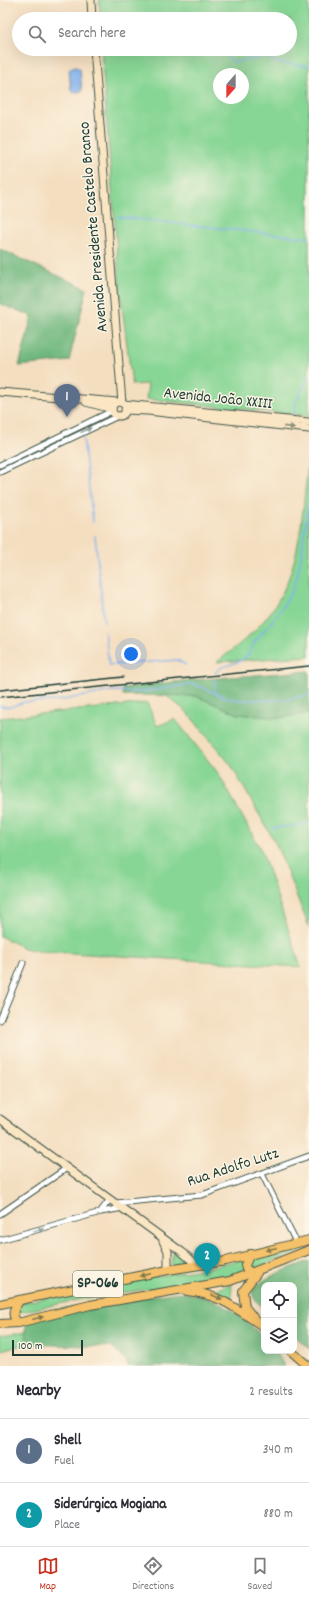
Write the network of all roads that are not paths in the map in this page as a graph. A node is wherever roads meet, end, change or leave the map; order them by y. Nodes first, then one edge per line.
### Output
1 (91, 0) edge
2 (92, 12) edge
3 (95, 56) edge
4 (0, 392) edge
5 (75, 398) junction
6 (122, 407) junction
7 (112, 410) junction
8 (309, 422) edge
9 (309, 429) edge
10 (0, 465) edge
11 (0, 472) edge
12 (23, 963) dead end
13 (0, 1020) edge
14 (0, 1119) edge
15 (309, 1156) edge
16 (67, 1168) junction
17 (262, 1174) junction
18 (113, 1201) junction
19 (129, 1202) junction
20 (123, 1208) junction
21 (101, 1212) junction
22 (0, 1214) edge
23 (160, 1235) junction
24 (0, 1240) edge
25 (309, 1240) edge
26 (296, 1242) junction
27 (309, 1250) edge
28 (250, 1254) junction
29 (197, 1265) junction
30 (168, 1270) junction
31 (255, 1272) junction
32 (178, 1290) junction
33 (20, 1300) junction
34 (0, 1304) edge
35 (18, 1323) junction
36 (0, 1324) edge
37 (261, 1324) edge
38 (261, 1325) edge
39 (294, 1354) edge
40 (308, 1366) edge

1 - 2 main road
3 - 6 main road, Avenida Presidente Castelo Branco
4 - 5 main road, Avenida João XXIII
5 - 6 main road, Avenida João XXIII
5 - 7 main road, Avenida João XXIII
6 - 7 main road, Avenida João XXIII
6 - 8 main road, Avenida João XXIII
6 -> 9 main road, Avenida João XXIII
11 -> 6 street
7 - 10 street
12 - 13 street
14 - 16 main road
15 - 17 street, Rua Adolfo Lutz
16 - 18 main road
16 - 22 street
17 - 19 street, Rua Adolfo Lutz
17 - 26 street
18 - 19 street, Rua Adolfo Lutz
18 - 20 main road
18 - 21 street
19 - 20 street
20 - 21 street
20 - 23 main road
24 -> 21 street
23 - 29 main road
23 - 30 main road
25 - 26 main road
26 -> 28 main road
27 - 31 main road
28 - 29 main road, SP-066
28 - 31 main road
29 - 30 main road, SP-066
30 -> 33 main road, SP-066
31 - 32 main road, SP-066
31 - 37 main road, SP-066
35 -> 32 main road, SP-066
32 -> 38 main road, SP-066
33 - 34 main road, SP-066
33 - 35 main road
35 - 36 main road, SP-066
39 - 40 main road

